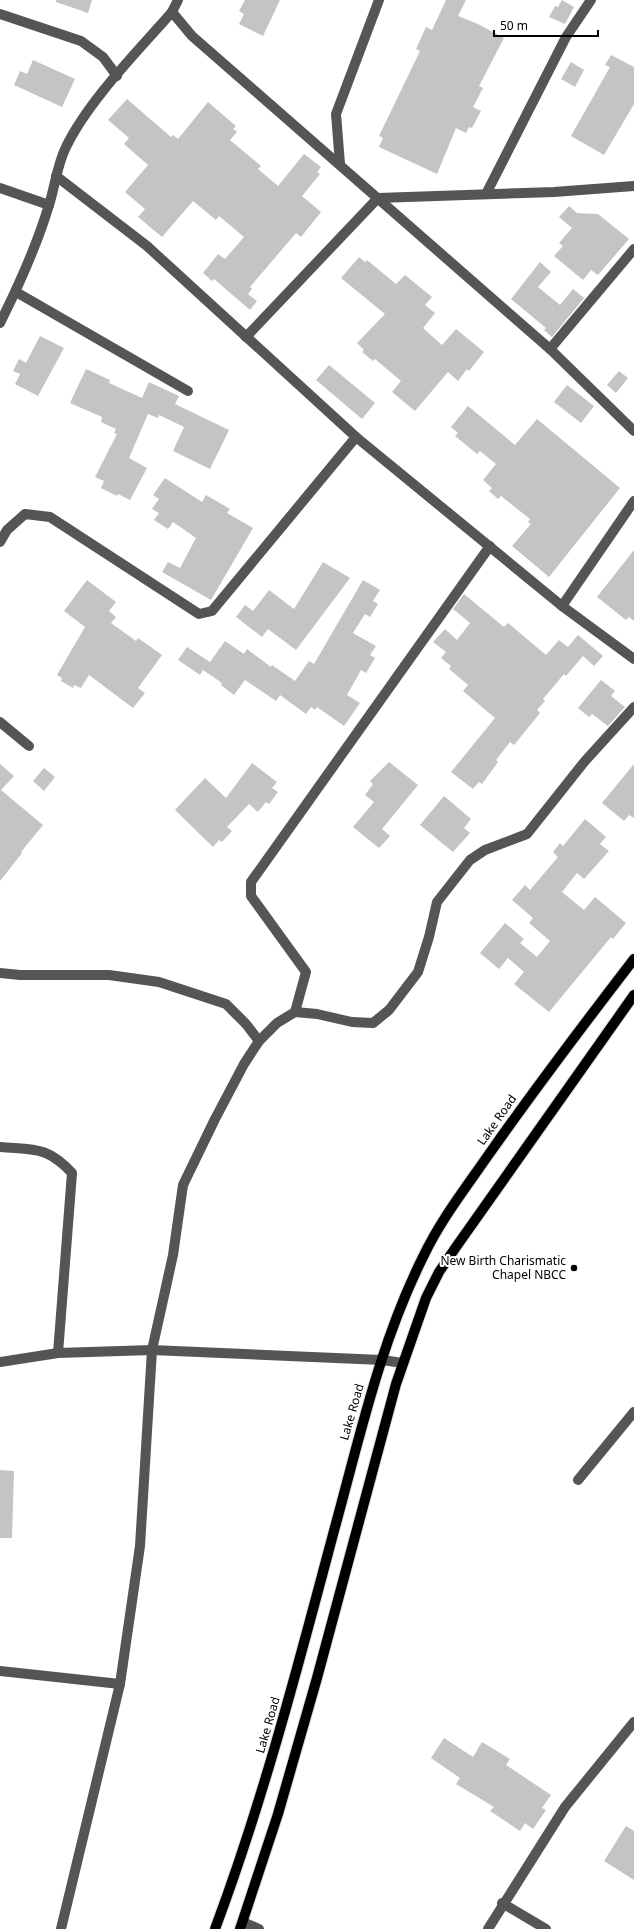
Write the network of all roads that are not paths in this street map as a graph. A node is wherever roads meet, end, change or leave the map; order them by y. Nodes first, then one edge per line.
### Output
1 (178, 0) edge
2 (379, 0) edge
3 (591, 0) edge
4 (172, 12) junction
5 (0, 14) edge
6 (117, 76) junction
7 (340, 164) junction
8 (56, 176) junction
9 (634, 186) edge
10 (0, 188) edge
11 (486, 194) junction
12 (378, 198) junction
13 (49, 205) junction
14 (634, 249) edge
15 (16, 292) junction
16 (0, 322) edge
17 (246, 337) junction
18 (550, 349) junction
19 (188, 391) dead end
20 (634, 430) edge
21 (356, 437) junction
22 (634, 501) edge
23 (0, 542) edge
24 (490, 546) junction
25 (562, 606) junction
26 (634, 659) edge
27 (634, 707) edge
28 (0, 722) edge
29 (29, 746) dead end
30 (634, 959) edge
31 (0, 973) edge
32 (634, 995) edge
33 (294, 1012) junction
34 (259, 1041) junction
35 (0, 1147) edge
36 (152, 1350) junction
37 (58, 1353) junction
38 (382, 1360) junction
39 (0, 1362) edge
40 (403, 1363) junction
41 (634, 1412) edge
42 (578, 1480) dead end
43 (0, 1671) edge
44 (120, 1684) junction
45 (634, 1722) edge
46 (502, 1904) junction
47 (241, 1925) edge
48 (61, 1929) edge
49 (215, 1929) edge
50 (258, 1929) edge
51 (488, 1929) edge
52 (546, 1929) edge

1 - 4 street
2 - 7 street
3 - 11 street
4 - 6 street
4 - 7 street
5 - 6 street
6 - 8 street
7 - 12 street
8 - 13 street
8 - 17 street
9 - 11 street
10 - 13 street
11 - 12 street
12 - 17 street
12 - 18 street
13 - 15 street
14 - 18 street
15 - 16 street
15 - 19 street
17 - 21 street
18 - 20 street
21 - 23 street
21 - 24 street
22 - 25 street
24 - 25 street
24 - 33 street
25 - 26 street
27 - 33 street
28 - 29 street
30 - 38 main road, Lake Road
31 - 34 street
32 - 40 main road
33 - 34 street
34 - 36 street
35 - 37 street
36 - 37 street
36 - 38 street
36 - 44 street
37 - 39 street
38 - 40 street
38 - 49 main road, Lake Road
40 - 47 main road
41 - 42 street
43 - 44 street
44 - 48 street
45 - 46 street
46 - 51 street
46 - 52 street
47 - 50 street

